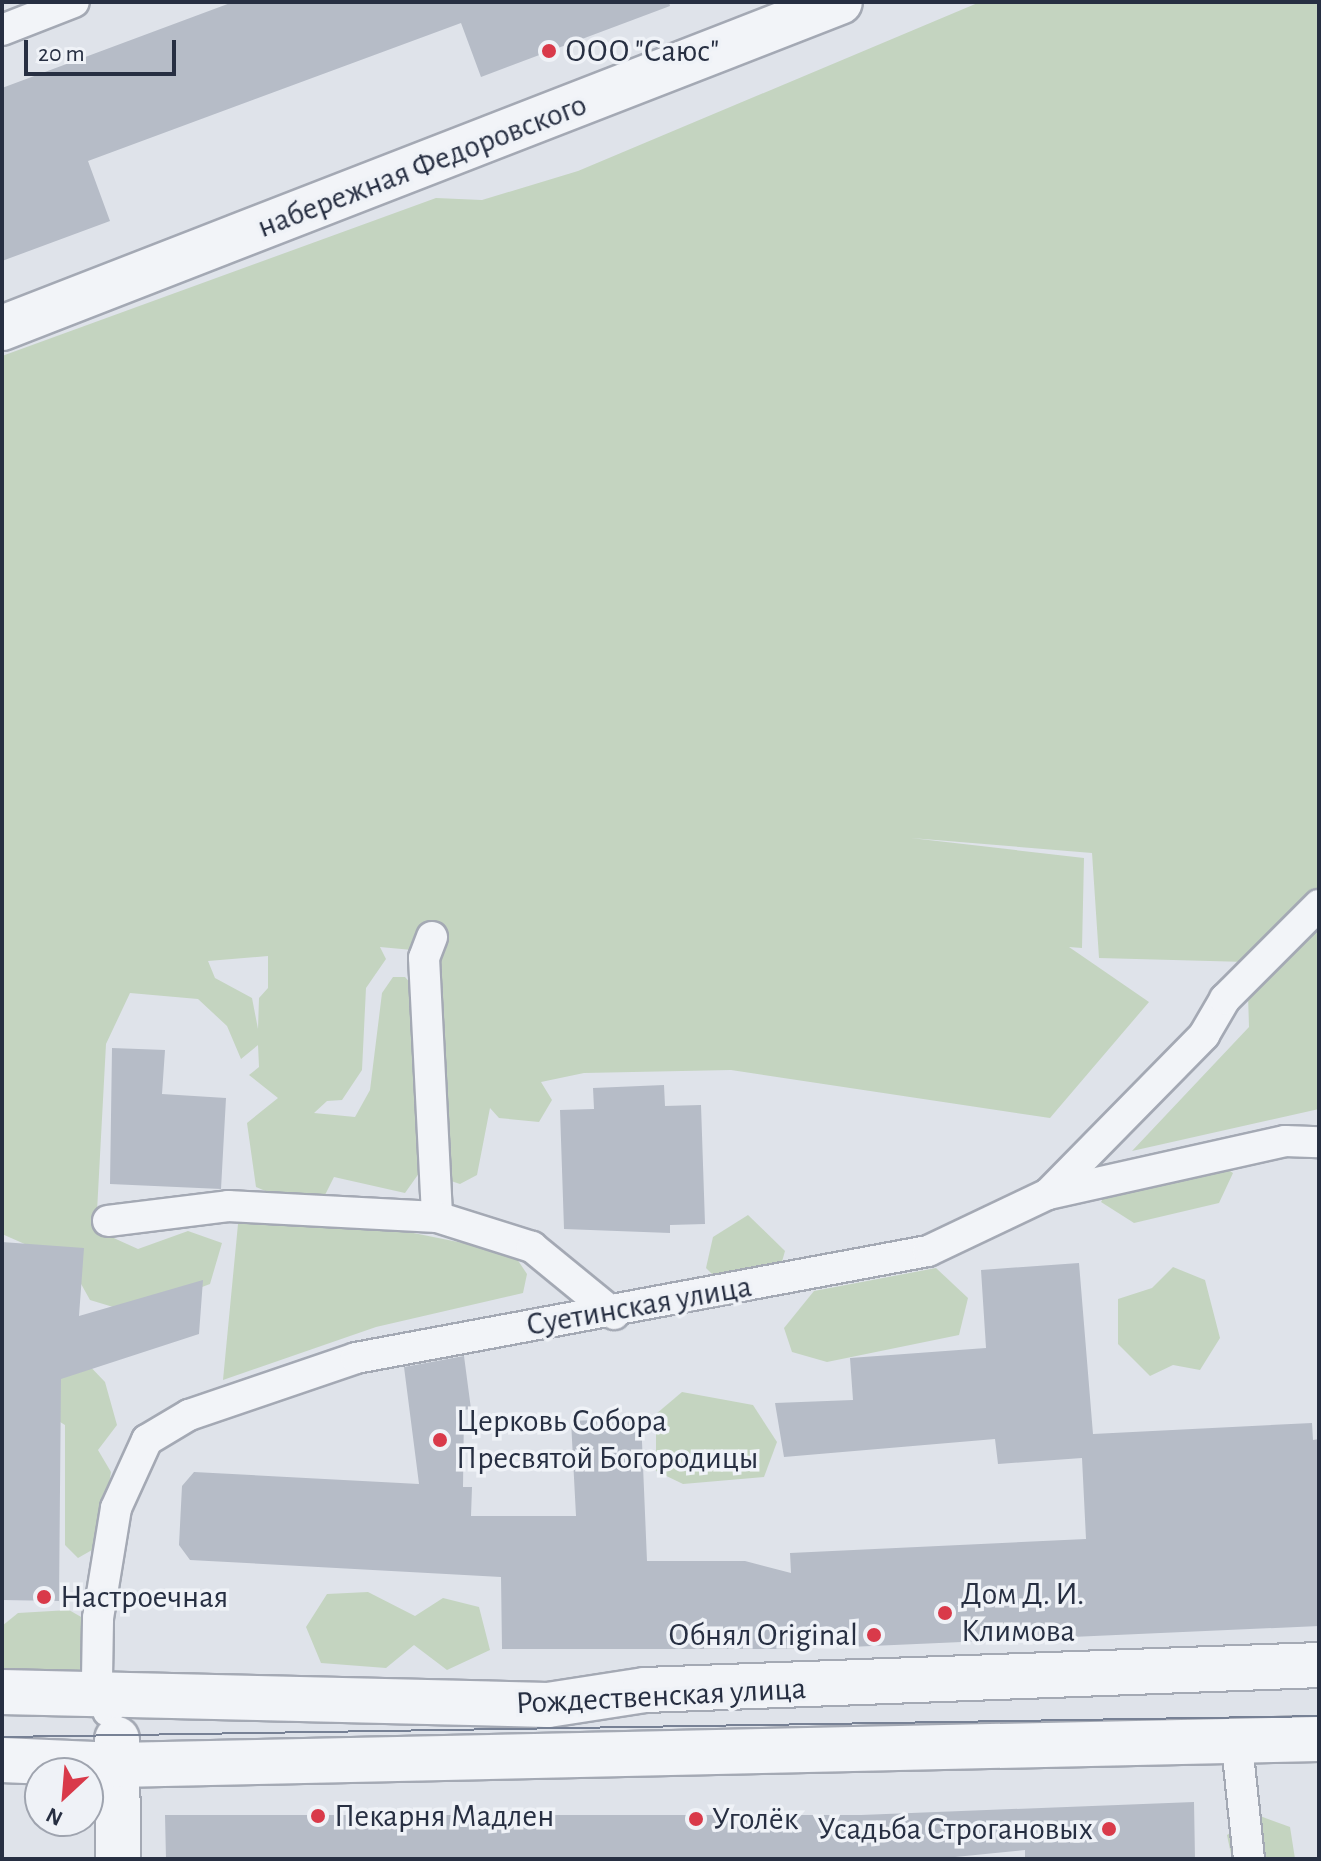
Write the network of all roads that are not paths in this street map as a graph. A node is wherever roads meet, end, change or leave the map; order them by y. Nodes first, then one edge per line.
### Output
1 (74, 2) edge
2 (840, 2) edge
3 (2, 30) edge
4 (2, 328) edge
5 (1319, 905) edge
6 (432, 937) dead end
7 (1319, 1142) edge
8 (1048, 1194) junction
9 (437, 1217) junction
10 (108, 1221) dead end
11 (614, 1314) junction
12 (1319, 1665) edge
13 (2, 1692) edge
14 (103, 1697) junction
15 (1319, 1739) edge
16 (1237, 1745) junction
17 (117, 1752) junction
18 (2, 1760) edge
19 (118, 1859) edge
20 (1249, 1859) edge

1 - 3 lane
2 - 4 street, набережная Федоровского
5 - 8 lane, Суетинская улица
6 - 9 lane
7 - 8 lane
8 - 11 lane, Суетинская улица
9 - 10 lane
9 - 11 lane
11 - 14 lane, Суетинская улица
12 - 14 street, Рождественская улица
13 - 14 street, Рождественская улица
14 - 17 lane, Суетинская улица
15 - 16 street, Рождественская улица
16 - 17 street, Рождественская улица
16 - 20 lane
17 - 18 street, Рождественская улица
17 - 19 street

